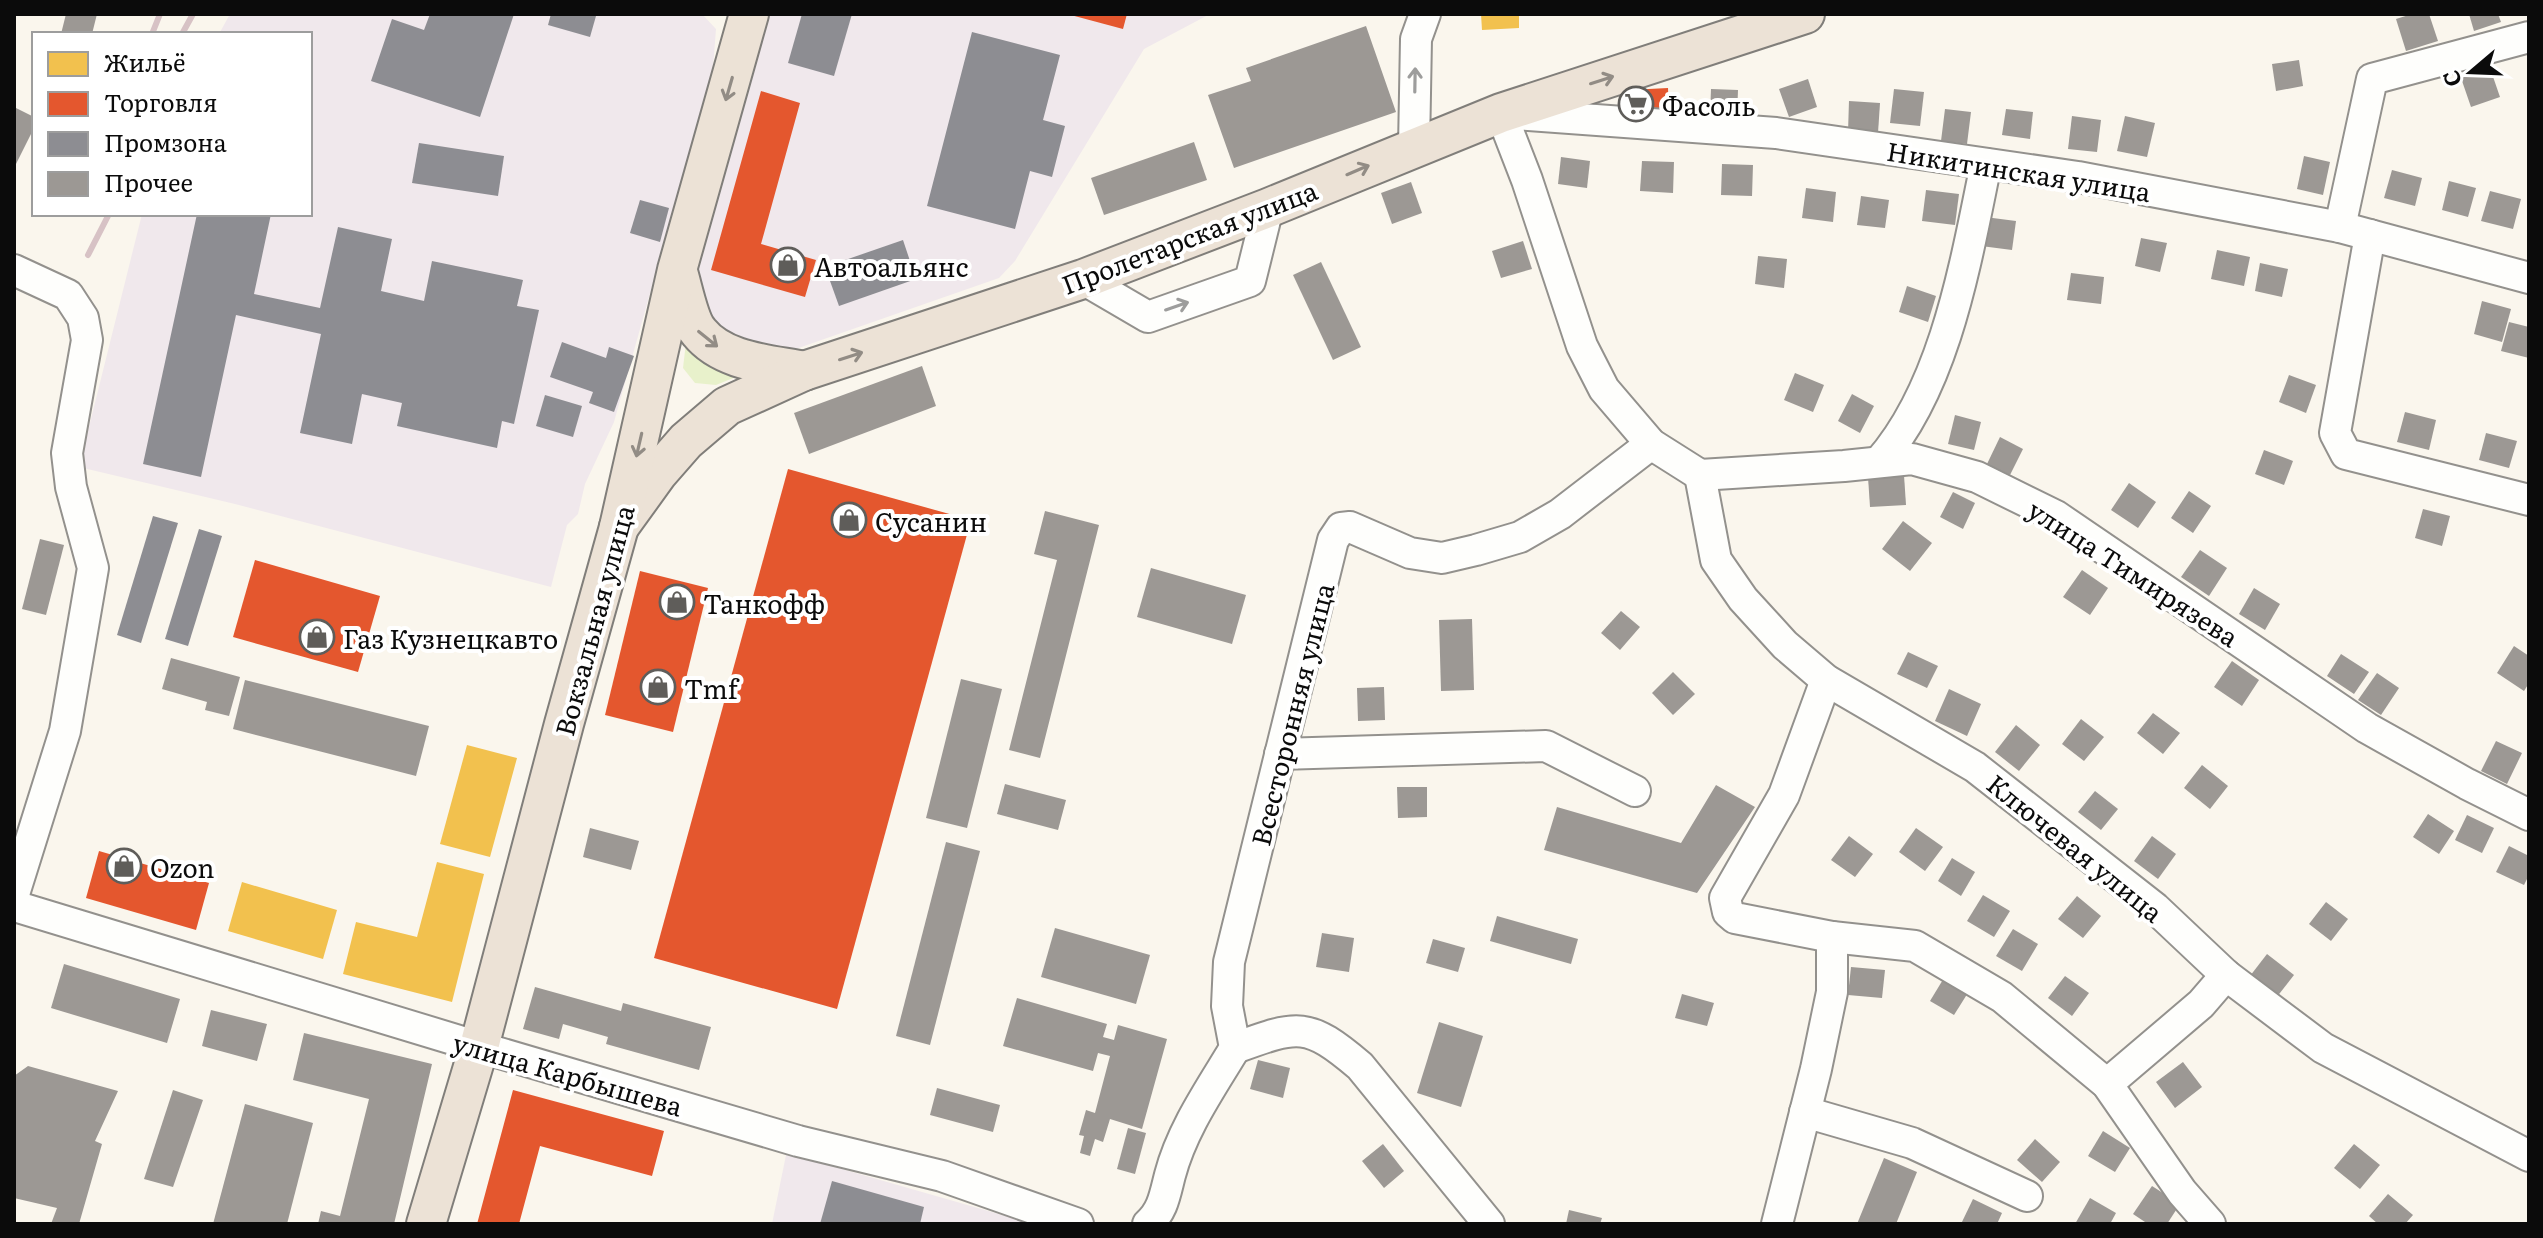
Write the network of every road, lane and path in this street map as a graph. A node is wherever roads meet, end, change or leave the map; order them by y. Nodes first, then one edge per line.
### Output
1 (1425, 14) edge
2 (1805, 14) edge
3 (742, 21) edge
4 (2529, 37) edge
5 (1501, 113) junction
6 (1414, 147) junction
7 (1986, 164) junction
8 (1268, 208) junction
9 (2340, 227) junction
10 (2370, 235) junction
11 (14, 270) edge
12 (677, 270) junction
13 (2529, 278) edge
14 (1083, 279) junction
15 (656, 369) junction
16 (804, 371) junction
17 (727, 406) junction
18 (1651, 444) junction
19 (1879, 462) junction
20 (1700, 475) junction
21 (2529, 500) edge
22 (619, 527) junction
23 (1826, 680) junction
24 (1280, 754) junction
25 (1635, 791) dead end
26 (2529, 815) edge
27 (1832, 937) junction
28 (2226, 975) junction
29 (479, 1047) junction
30 (1235, 1048) junction
31 (2107, 1084) junction
32 (1805, 1112) junction
33 (2529, 1156) edge
34 (2027, 1196) dead end
35 (426, 1224) edge
36 (1078, 1224) edge
37 (1148, 1224) edge
38 (1489, 1224) edge
39 (1777, 1224) edge
40 (2210, 1224) edge

6 -> 1 street
5 -> 2 main road, Пролетарская улица
3 -> 12 main road, Вокзальная улица
4 - 9 street
5 - 6 main road, Пролетарская улица
5 - 7 street, Никитинская улица
5 - 18 street
8 -> 6 main road, Пролетарская улица
7 - 9 street, Никитинская улица
7 - 19 street
8 - 14 main road, Пролетарская улица
14 -> 8 street
9 - 10 street, Никитинская улица
10 - 13 street, Никитинская улица
10 - 21 street
11 - 29 street, улица Карбышева
12 - 15 main road, Вокзальная улица
12 -> 16 main road
16 -> 14 main road, Пролетарская улица
15 - 17 main road
15 -> 22 main road, Вокзальная улица
16 - 17 main road, Пролетарская улица
17 - 22 main road, Пролетарская улица
18 - 20 street
18 - 24 street, Всесторонняя улица
19 - 20 street, улица Тимирязева
19 - 26 street, улица Тимирязева
20 - 23 street, Ключевая улица
22 - 29 main road, Вокзальная улица
23 - 27 street
23 - 28 street, Ключевая улица
24 - 25 street
24 - 30 street, Всесторонняя улица
27 - 31 street
27 - 32 street
28 - 31 street
28 - 33 street, Ключевая улица
29 - 35 main road, Вокзальная улица
29 - 36 street, улица Карбышева
30 - 37 street
30 - 38 street
31 - 40 street
32 - 34 street
32 - 39 street

